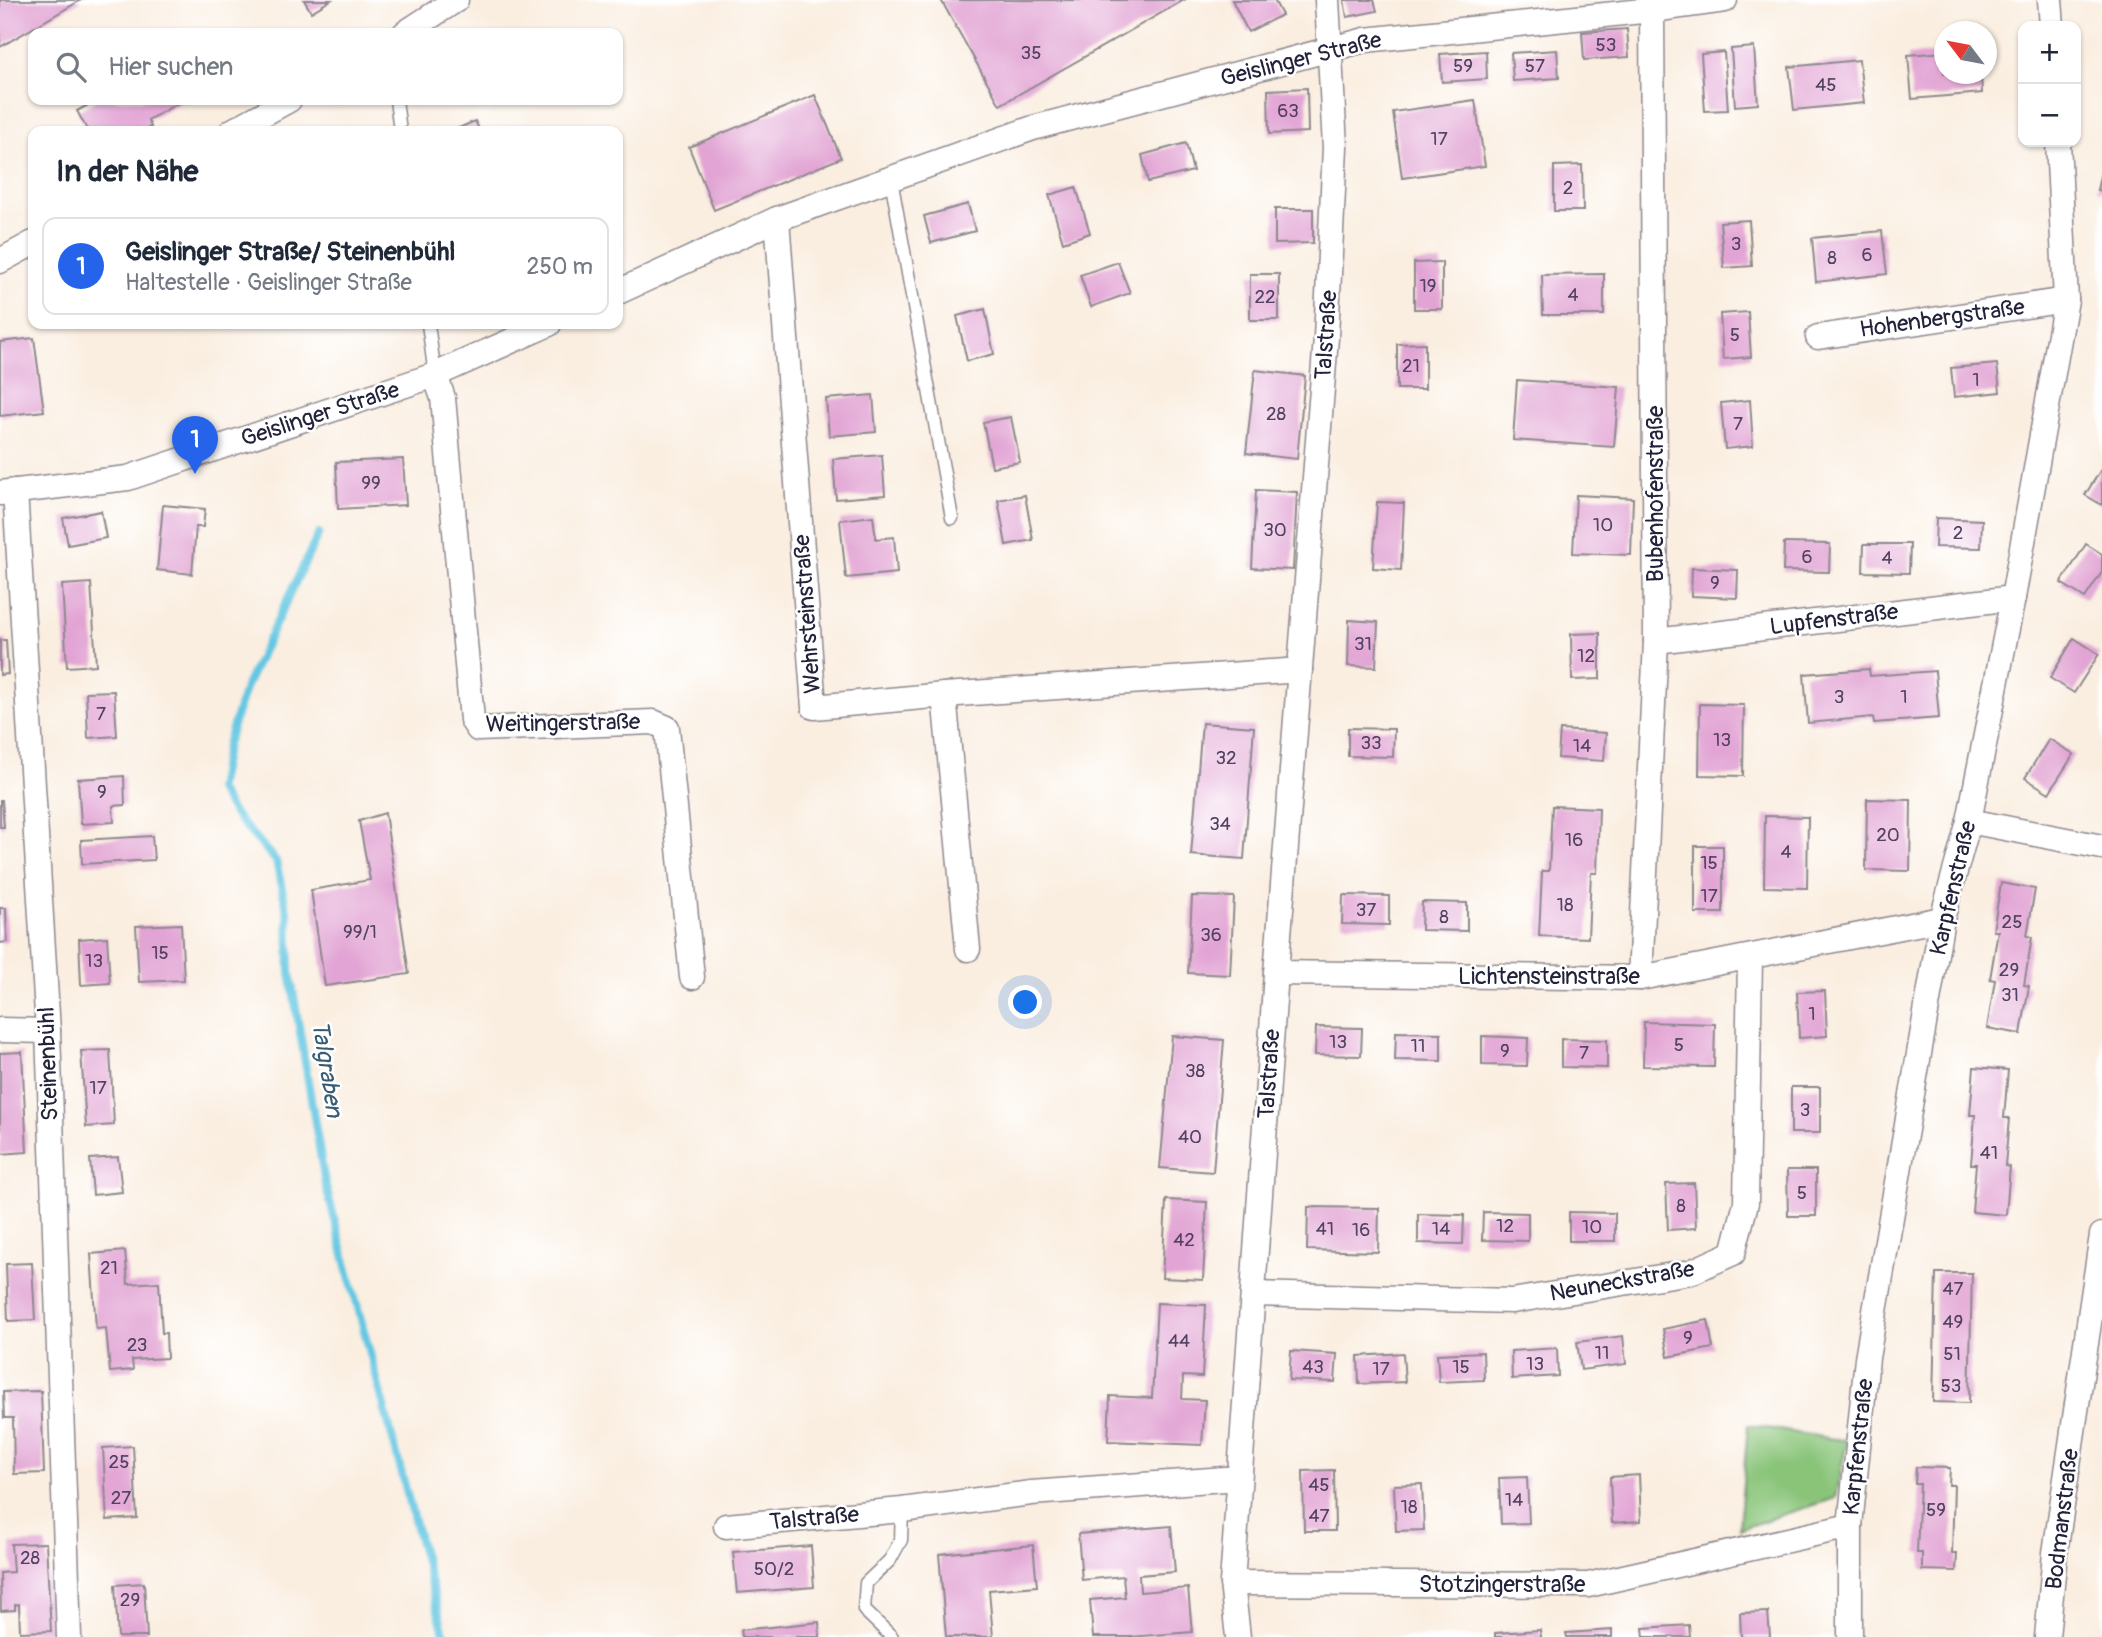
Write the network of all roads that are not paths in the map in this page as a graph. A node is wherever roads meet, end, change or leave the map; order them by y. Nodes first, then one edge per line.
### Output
1 (456, 0) edge
2 (1327, 0) edge
3 (2050, 0) edge
4 (1717, 1) edge
5 (1652, 10) junction
6 (2052, 21) edge
7 (413, 28) edge
8 (1330, 50) junction
9 (280, 105) edge
10 (397, 105) edge
11 (241, 126) edge
12 (399, 126) edge
13 (2057, 147) edge
14 (891, 179) junction
15 (777, 219) junction
16 (28, 246) edge
17 (0, 261) edge
18 (623, 290) edge
19 (2066, 300) junction
20 (429, 329) edge
21 (539, 329) edge
22 (1818, 337) dead end
23 (435, 375) junction
24 (7, 492) edge
25 (952, 518) dead end
26 (2013, 598) junction
27 (1656, 640) junction
28 (1300, 670) junction
29 (944, 695) junction
30 (1969, 821) junction
31 (2102, 846) edge
32 (1942, 919) junction
33 (968, 949) dead end
34 (1749, 957) junction
35 (1276, 973) junction
36 (692, 977) dead end
37 (1640, 978) junction
38 (0, 1030) edge
39 (48, 1031) junction
40 (2102, 1235) edge
41 (1253, 1294) junction
42 (1239, 1478) junction
43 (902, 1510) junction
44 (726, 1526) dead end
45 (1850, 1526) junction
46 (1232, 1583) junction
47 (69, 1637) edge
48 (892, 1637) edge
49 (1238, 1637) edge
50 (1850, 1637) edge
51 (2048, 1637) edge

1 - 7 street
2 - 8 street, Talstraße
3 - 6 street
4 - 5 street, Geislinger Straße
5 - 8 street, Geislinger Straße
5 - 27 street, Bubenhofenstraße
8 - 14 street, Geislinger Straße
8 - 28 street, Talstraße
9 - 11 street
10 - 12 lane
13 - 19 street, Karpfenstraße
14 - 15 street, Geislinger Straße
14 - 25 lane
15 - 18 street, Geislinger Straße
15 - 29 street, Wehrsteinstraße
16 - 17 street
19 - 22 street, Hohenbergstraße
19 - 26 street, Karpfenstraße
20 - 23 lane
21 - 23 street, Geislinger Straße
23 - 24 street, Geislinger Straße
23 - 36 street, Weitingerstraße
24 - 39 street, Steinenbühl
26 - 27 street, Lupfenstraße
26 - 30 street, Karpfenstraße
27 - 37 street, Bubenhofenstraße
28 - 29 street
28 - 35 street, Talstraße
29 - 33 street
30 - 31 street
30 - 32 street, Karpfenstraße
32 - 34 street, Lichtensteinstraße
32 - 45 street, Karpfenstraße
34 - 37 street, Lichtensteinstraße
34 - 41 street, Neuneckstraße
35 - 37 street, Lichtensteinstraße
35 - 41 street, Talstraße
38 - 39 street
39 - 47 street, Steinenbühl
40 - 51 street, Bodmanstraße
41 - 42 street, Talstraße
42 - 43 street, Talstraße
42 - 46 street, Talstraße
43 - 44 street, Talstraße
43 - 48 lane
45 - 46 street, Stotzingerstraße
45 - 50 street, Karpfenstraße
46 - 49 street, Talstraße

